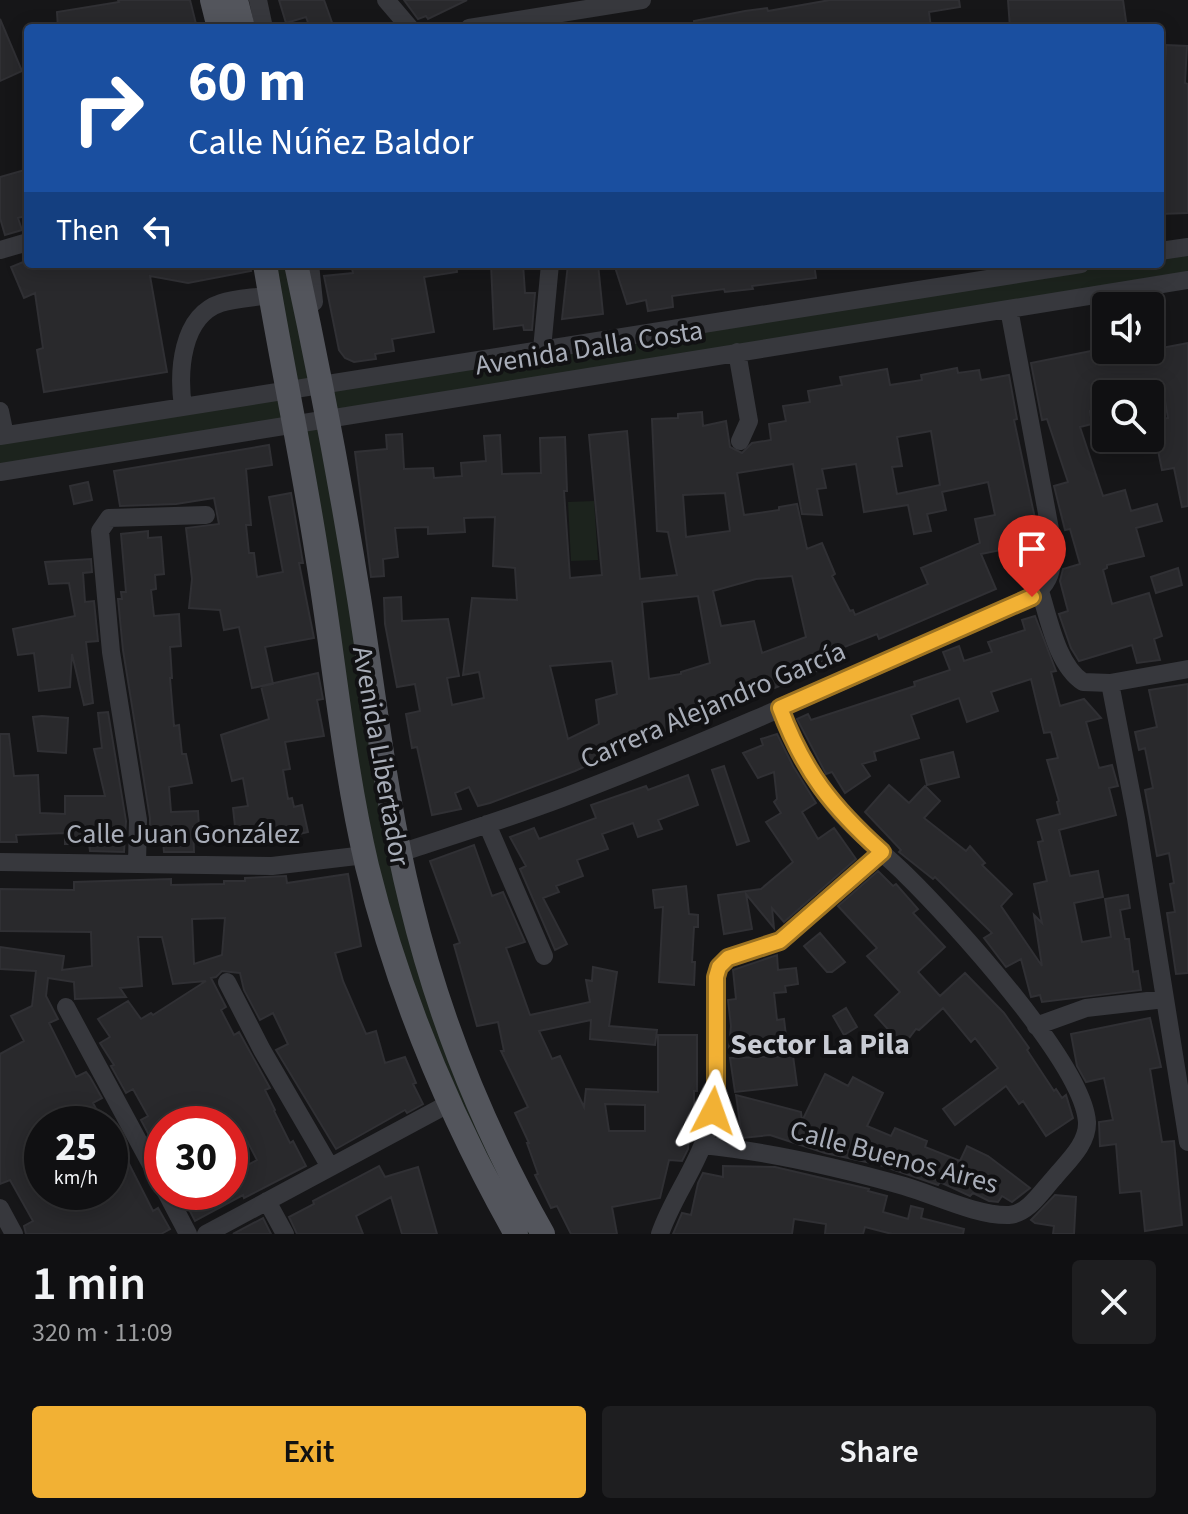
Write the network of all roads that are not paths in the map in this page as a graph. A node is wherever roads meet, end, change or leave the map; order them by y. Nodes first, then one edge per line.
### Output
1 (212, 0) edge
2 (236, 0) edge
3 (258, 0) edge
4 (386, 0) edge
5 (642, 0) edge
6 (562, 6) edge
7 (218, 24) edge
8 (242, 24) edge
9 (263, 24) edge
10 (407, 24) edge
11 (486, 24) edge
12 (24, 243) edge
13 (1188, 247) edge
14 (0, 250) edge
15 (1164, 250) edge
16 (266, 268) edge
17 (297, 268) edge
18 (310, 268) edge
19 (550, 268) edge
20 (1056, 268) edge
21 (1188, 280) edge
22 (270, 295) junction
23 (1009, 309) junction
24 (542, 349) junction
25 (737, 352) junction
26 (322, 384) junction
27 (286, 390) junction
28 (183, 407) junction
29 (0, 411) edge
30 (328, 419) junction
31 (293, 425) junction
32 (3, 435) edge
33 (740, 441) dead end
34 (0, 472) edge
35 (206, 515) dead end
36 (1040, 591) junction
37 (1188, 669) edge
38 (1110, 683) junction
39 (780, 708) junction
40 (487, 824) junction
41 (882, 852) junction
42 (400, 853) junction
43 (365, 855) junction
44 (0, 862) edge
45 (137, 863) junction
46 (544, 956) dead end
47 (227, 982) dead end
48 (1165, 999) junction
49 (66, 1007) dead end
50 (1036, 1026) junction
51 (448, 1104) junction
52 (1188, 1142) edge
53 (703, 1145) junction
54 (144, 1152) edge
55 (330, 1167) junction
56 (267, 1201) junction
57 (0, 1208) edge
58 (175, 1210) edge
59 (14, 1234) edge
60 (188, 1234) edge
61 (206, 1234) edge
62 (285, 1234) edge
63 (516, 1234) edge
64 (543, 1234) edge
65 (660, 1234) edge

1 - 7 main road
2 - 8 main road
3 - 9 street
4 - 10 street
5 - 6 street
6 - 11 street
12 - 14 street
13 - 15 street
16 - 22 main road, Avenida Libertador
17 - 26 main road, Avenida Libertador
18 - 26 street, Avenida Libertador
19 - 24 street
20 - 24 street, Avenida Dalla Costa
21 - 23 street, Avenida Dalla Costa
22 - 27 main road, Avenida Libertador
22 - 28 street
23 - 25 street, Avenida Dalla Costa
23 - 36 street
24 - 26 street, Avenida Dalla Costa
25 - 30 street, Avenida Dalla Costa
25 - 33 street
26 - 27 street, Avenida Dalla Costa
26 - 30 main road, Avenida Libertador
27 - 28 street, Avenida Dalla Costa
27 - 31 main road, Avenida Libertador
28 - 32 street, Avenida Dalla Costa
29 - 32 street
30 - 31 street, Avenida Dalla Costa
30 - 42 main road, Avenida Libertador
31 - 34 street, Avenida Dalla Costa
31 - 43 main road, Avenida Libertador
35 - 45 street
36 - 38 street
36 - 39 street, Carrera Alejandro García
37 - 38 street
38 - 48 street
39 - 40 street, Carrera Alejandro García
39 - 41 street
40 - 42 street, Carrera Alejandro García
40 - 46 street
41 - 50 street
41 - 53 street
42 - 64 main road, Avenida Libertador
43 - 45 street, Calle Juan González
43 - 51 main road, Avenida Libertador
44 - 45 street, Calle Juan González
47 - 55 street
48 - 50 street
48 - 52 street
49 - 54 street
50 - 53 street, Calle Buenos Aires
51 - 55 street
51 - 63 main road, Avenida Libertador
53 - 65 street
55 - 56 street
56 - 61 street
56 - 62 street
57 - 59 street
58 - 60 street

